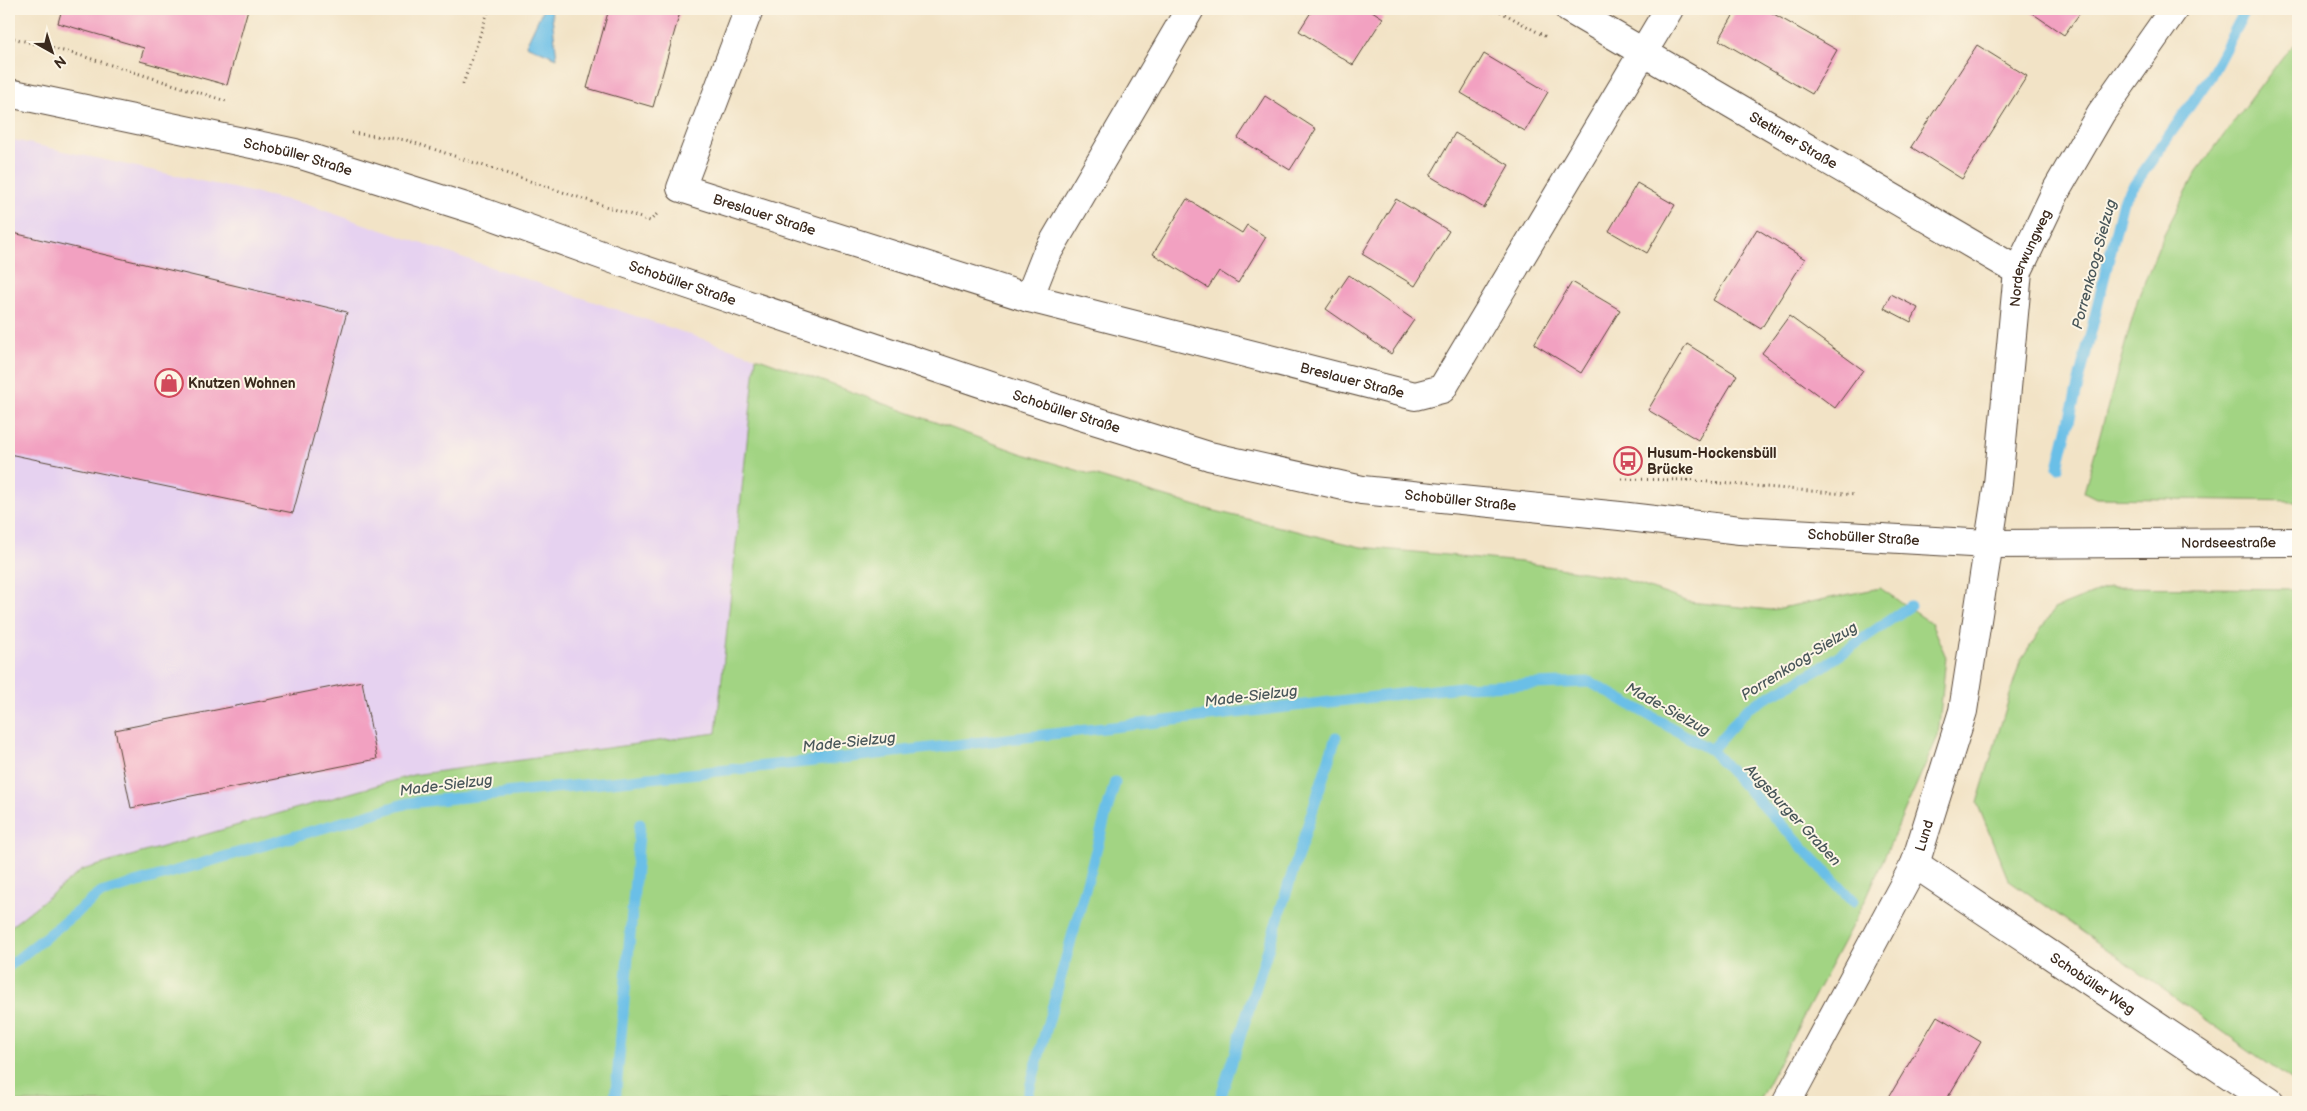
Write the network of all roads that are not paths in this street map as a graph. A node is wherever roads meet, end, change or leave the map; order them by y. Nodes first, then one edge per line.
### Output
1 (748, 9) edge
2 (1190, 9) edge
3 (1569, 9) edge
4 (1669, 9) edge
5 (2174, 9) edge
6 (1643, 53) junction
7 (9, 92) edge
8 (2018, 271) junction
9 (1029, 298) junction
10 (2160, 541) joint
11 (2298, 542) edge
12 (1988, 544) junction
13 (1915, 864) junction
14 (1787, 1102) edge
15 (2270, 1102) edge

1 - 9 street, Breslauer Straße
2 - 9 street
3 - 6 street, Stettiner Straße
4 - 6 street, Breslauer Straße
5 - 8 street, Norderwungweg
6 - 8 street, Stettiner Straße
6 - 9 street, Breslauer Straße
7 - 12 street, Schobüller Straße
8 - 12 street, Norderwungweg
10 - 11 street, Nordseestraße
10 - 12 street, Schobüller Straße
12 - 13 street, Lund
13 - 14 street, Lund
13 - 15 street, Schobüller Weg

